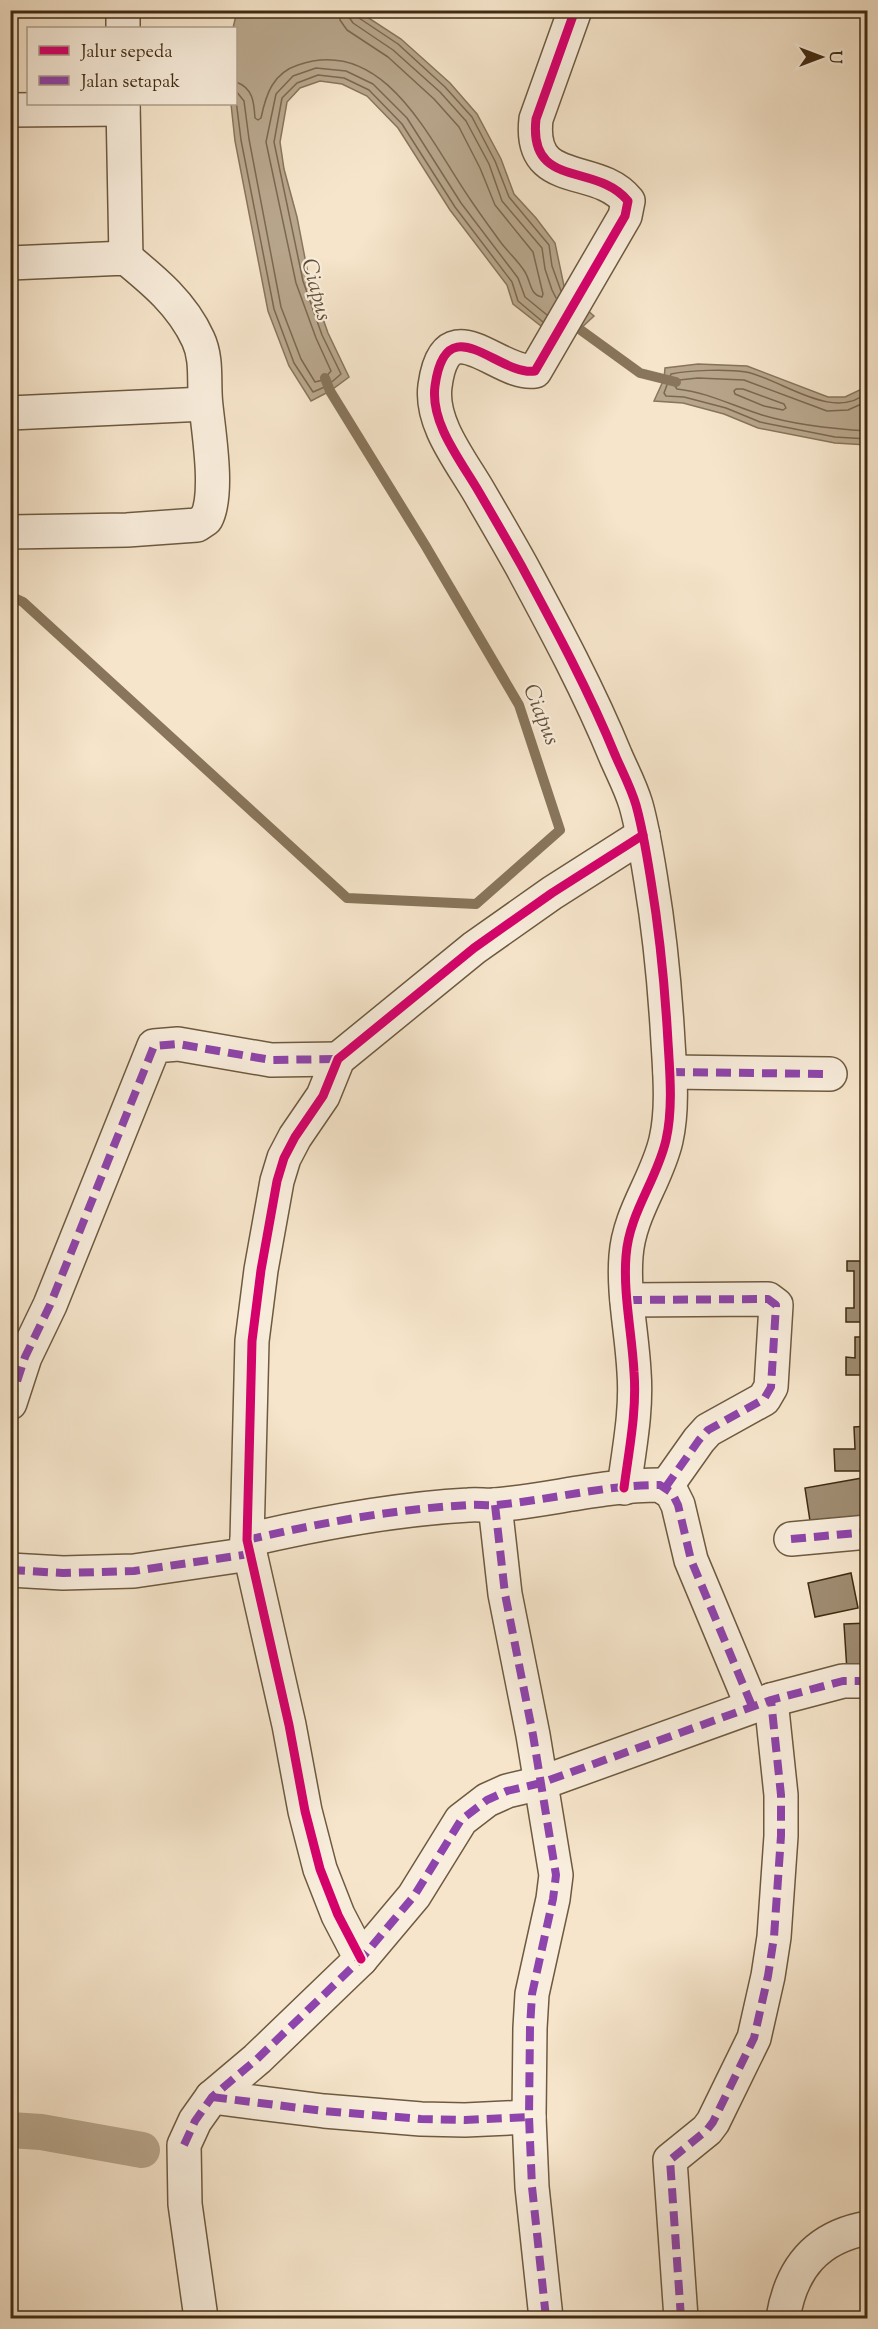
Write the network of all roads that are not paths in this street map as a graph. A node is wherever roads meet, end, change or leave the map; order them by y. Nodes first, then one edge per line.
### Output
1 (123, 10) edge
2 (575, 10) edge
3 (123, 27) edge
4 (123, 106) edge
5 (10, 110) edge
6 (126, 258) junction
7 (10, 263) edge
8 (205, 404) junction
9 (10, 413) edge
10 (10, 532) edge
11 (643, 835) junction
12 (338, 1059) junction
13 (670, 1072) junction
14 (830, 1074) dead end
15 (627, 1300) junction
16 (10, 1403) edge
17 (624, 1488) junction
18 (665, 1488) junction
19 (495, 1505) junction
20 (867, 1532) edge
21 (791, 1539) dead end
22 (249, 1547) junction
23 (10, 1570) edge
24 (867, 1682) edge
25 (762, 1703) junction
26 (541, 1783) junction
27 (361, 1959) junction
28 (212, 2097) junction
29 (529, 2116) junction
30 (867, 2228) edge
31 (201, 2319) edge
32 (546, 2319) edge
33 (681, 2319) edge
34 (783, 2319) edge

1 - 3 street
2 - 11 street
4 - 5 street
4 - 6 street
6 - 7 street
6 - 8 street
8 - 9 street
8 - 10 street
11 - 12 street
11 - 13 street
12 - 16 street
12 - 22 street
13 - 14 street
13 - 15 street
15 - 17 street
15 - 18 street
17 - 18 street
17 - 19 street
18 - 25 street
19 - 22 street
19 - 26 street
20 - 21 street
22 - 23 street
22 - 27 street
24 - 25 street
25 - 26 street
25 - 33 street
26 - 27 street
26 - 29 street
27 - 28 street
28 - 29 street
28 - 31 street
29 - 32 street
30 - 34 street

